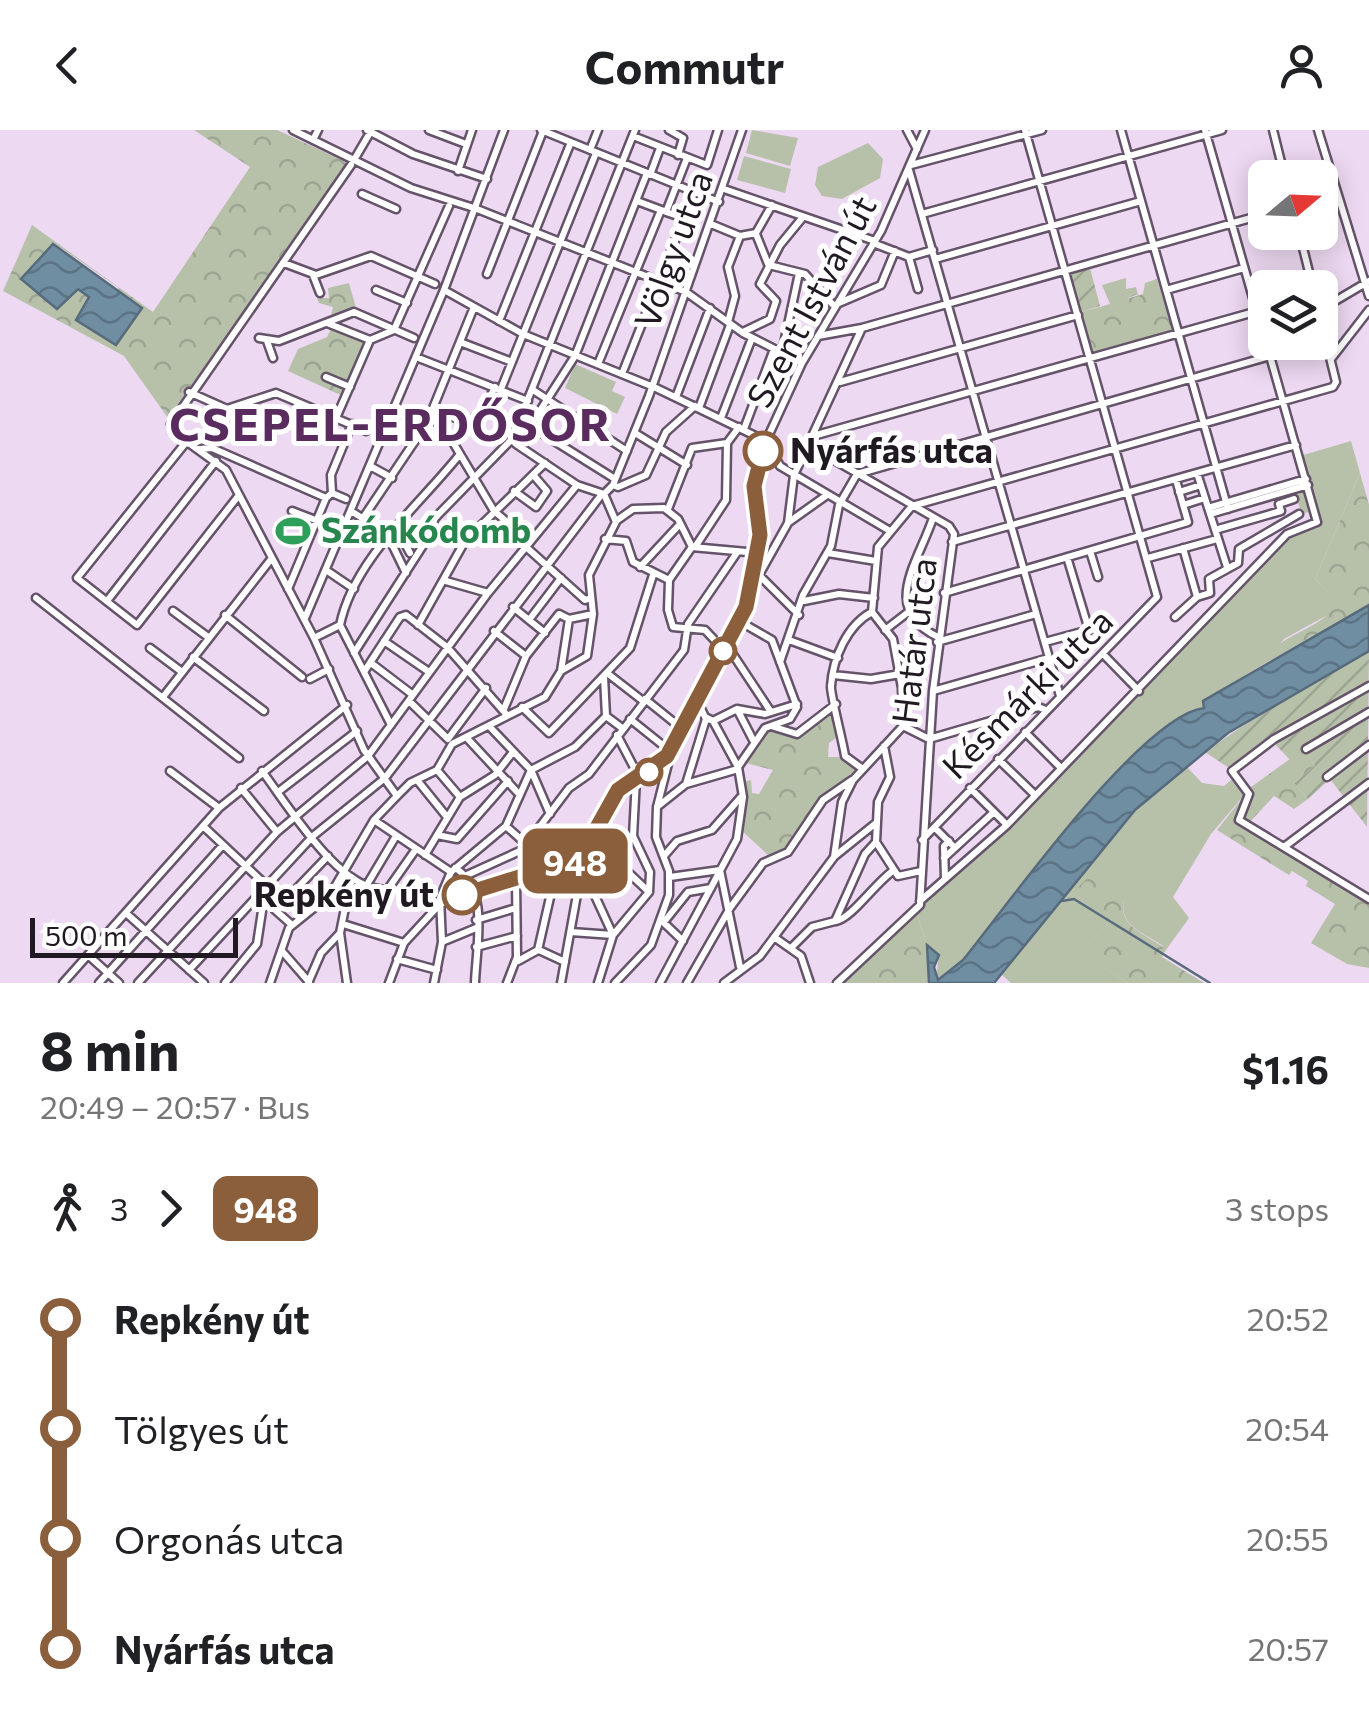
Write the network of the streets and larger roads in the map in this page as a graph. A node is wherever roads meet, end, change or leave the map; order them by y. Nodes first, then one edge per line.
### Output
1 (293, 130) edge
2 (318, 130) edge
3 (429, 130) edge
4 (472, 130) edge
5 (504, 130) edge
6 (542, 130) edge
7 (598, 130) edge
8 (669, 130) edge
9 (742, 130) edge
10 (907, 130) edge
11 (926, 130) edge
12 (1042, 130) edge
13 (1120, 130) edge
14 (1222, 130) edge
15 (1273, 130) edge
16 (1318, 130) edge
17 (370, 131) edge
18 (718, 131) edge
19 (1026, 132) edge
20 (1205, 132) edge
21 (557, 133) edge
22 (634, 133) edge
23 (313, 140) junction
24 (570, 142) junction
25 (466, 144) junction
26 (917, 145) junction
27 (660, 147) junction
28 (593, 152) junction
29 (682, 156) junction
30 (1128, 156) junction
31 (1280, 160) edge
32 (352, 163) junction
33 (622, 163) junction
34 (910, 168) junction
35 (458, 171) junction
36 (649, 174) junction
37 (487, 179) junction
38 (1039, 181) junction
39 (676, 185) junction
40 (902, 185) junction
41 (914, 185) junction
42 (724, 189) junction
43 (694, 192) junction
44 (362, 194) dead end
45 (637, 200) junction
46 (719, 202) junction
47 (1141, 202) junction
48 (772, 205) junction
49 (449, 206) dead end
50 (467, 206) junction
51 (477, 208) junction
52 (396, 209) dead end
53 (663, 211) junction
54 (922, 214) junction
55 (803, 216) junction
56 (684, 218) junction
57 (1248, 219) edge
58 (472, 220) junction
59 (508, 220) junction
60 (1232, 223) junction
61 (711, 224) junction
62 (1052, 226) junction
63 (533, 231) junction
64 (756, 233) junction
65 (740, 236) junction
66 (560, 242) junction
67 (874, 242) junction
68 (1153, 246) junction
69 (588, 252) junction
70 (894, 252) junction
71 (934, 254) junction
72 (909, 257) junction
73 (612, 262) junction
74 (284, 264) junction
75 (769, 265) junction
76 (1244, 268) junction
77 (1065, 270) junction
78 (636, 272) junction
79 (799, 273) junction
80 (487, 274) dead end
81 (313, 275) junction
82 (420, 277) junction
83 (1248, 278) edge
84 (660, 282) junction
85 (1367, 282) edge
86 (435, 284) dead end
87 (918, 289) dead end
88 (376, 290) dead end
89 (444, 290) junction
90 (1166, 290) junction
91 (686, 292) junction
92 (320, 293) dead end
93 (1369, 296) edge
94 (1338, 302) edge
95 (408, 303) junction
96 (948, 304) junction
97 (836, 305) junction
98 (474, 307) junction
99 (710, 308) junction
100 (1369, 310) edge
101 (1248, 314) edge
102 (1078, 315) junction
103 (357, 316) dead end
104 (499, 320) junction
105 (326, 322) junction
106 (729, 323) junction
107 (862, 328) junction
108 (394, 330) junction
109 (351, 332) junction
110 (742, 332) junction
111 (524, 334) junction
112 (1179, 335) junction
113 (818, 336) junction
114 (414, 338) dead end
115 (752, 338) junction
116 (370, 340) junction
117 (460, 342) junction
118 (551, 346) junction
119 (960, 350) junction
120 (1338, 350) edge
121 (778, 351) junction
122 (575, 356) junction
123 (416, 357) junction
124 (274, 358) dead end
125 (1090, 359) junction
126 (1257, 360) edge
127 (1271, 360) edge
128 (1331, 360) edge
129 (512, 362) junction
130 (802, 363) junction
131 (598, 364) junction
132 (449, 370) junction
133 (622, 374) junction
134 (326, 376) dead end
135 (1191, 380) junction
136 (840, 382) junction
137 (652, 386) junction
138 (350, 387) junction
139 (498, 388) junction
140 (533, 390) junction
141 (189, 392) junction
142 (973, 392) junction
143 (286, 397) junction
144 (676, 397) junction
145 (546, 398) junction
146 (528, 401) junction
147 (1282, 401) junction
148 (1104, 404) junction
149 (283, 406) dead end
150 (697, 407) junction
151 (432, 409) junction
152 (394, 410) junction
153 (336, 418) junction
154 (720, 418) junction
155 (427, 423) junction
156 (469, 423) junction
157 (1204, 423) junction
158 (352, 424) junction
159 (532, 426) junction
160 (742, 428) junction
161 (366, 431) dead end
162 (634, 433) junction
163 (813, 436) junction
164 (986, 437) junction
165 (451, 439) junction
166 (187, 441) junction
167 (766, 441) junction
168 (514, 443) junction
169 (726, 443) junction
170 (1296, 445) junction
171 (808, 446) junction
172 (658, 448) junction
173 (1116, 448) junction
174 (199, 450) junction
175 (627, 451) junction
176 (460, 454) junction
177 (216, 462) junction
178 (545, 463) junction
179 (687, 465) junction
180 (370, 466) junction
181 (1216, 468) junction
182 (1198, 473) junction
183 (857, 474) junction
184 (794, 475) junction
185 (392, 478) junction
186 (535, 478) junction
187 (475, 479) junction
188 (1176, 480) junction
189 (998, 481) junction
190 (614, 482) junction
191 (1307, 482) junction
192 (577, 484) junction
193 (1222, 486) junction
194 (514, 491) junction
195 (1179, 492) junction
196 (1203, 492) junction
197 (1129, 493) junction
198 (603, 494) junction
199 (827, 494) junction
200 (1276, 494) junction
201 (239, 495) junction
202 (329, 496) junction
203 (346, 499) dead end
204 (1294, 499) dead end
205 (840, 502) junction
206 (1279, 504) junction
207 (1183, 505) junction
208 (912, 506) junction
209 (1227, 506) junction
210 (668, 509) junction
211 (351, 510) junction
212 (494, 510) junction
213 (292, 511) dead end
214 (1209, 511) junction
215 (1299, 514) dead end
216 (363, 518) junction
217 (933, 518) junction
218 (318, 521) junction
219 (616, 522) junction
220 (788, 523) junction
221 (680, 524) junction
222 (1011, 526) junction
223 (396, 528) junction
224 (890, 531) junction
225 (1216, 534) junction
226 (388, 536) junction
227 (1141, 536) junction
228 (605, 539) junction
229 (952, 542) junction
230 (527, 544) junction
231 (693, 547) junction
232 (1184, 548) junction
233 (1090, 551) junction
234 (758, 552) junction
235 (828, 553) junction
236 (736, 554) junction
237 (411, 556) dead end
238 (1068, 557) junction
239 (272, 558) junction
240 (1148, 558) junction
241 (876, 561) junction
242 (546, 565) junction
243 (640, 567) junction
244 (1227, 567) junction
245 (326, 570) junction
246 (408, 570) junction
247 (1024, 570) junction
248 (757, 572) junction
249 (653, 575) junction
250 (1098, 577) dead end
251 (561, 578) junction
252 (669, 580) junction
253 (446, 581) junction
254 (288, 588) junction
255 (354, 589) junction
256 (488, 593) junction
257 (944, 593) junction
258 (1197, 597) junction
259 (36, 598) dead end
260 (591, 598) junction
261 (874, 598) junction
262 (106, 601) junction
263 (804, 602) junction
264 (513, 608) junction
265 (173, 611) dead end
266 (872, 612) junction
267 (907, 613) junction
268 (593, 614) junction
269 (1036, 614) junction
270 (224, 615) junction
271 (798, 615) junction
272 (1174, 617) dead end
273 (569, 619) junction
274 (304, 620) junction
275 (529, 620) junction
276 (739, 621) junction
277 (418, 624) junction
278 (340, 625) junction
279 (687, 629) junction
280 (885, 630) junction
281 (494, 632) junction
282 (545, 633) junction
283 (208, 637) junction
284 (314, 638) junction
285 (938, 639) junction
286 (790, 640) junction
287 (384, 641) junction
288 (1045, 642) junction
289 (725, 646) junction
290 (448, 647) junction
291 (150, 648) dead end
292 (354, 652) junction
293 (1102, 654) junction
294 (526, 656) junction
295 (193, 657) junction
296 (838, 658) junction
297 (1049, 658) junction
298 (780, 662) junction
299 (371, 663) junction
300 (466, 667) junction
301 (330, 669) junction
302 (561, 671) junction
303 (182, 672) junction
304 (364, 672) junction
305 (429, 672) junction
306 (605, 674) junction
307 (900, 674) junction
308 (834, 676) junction
309 (1369, 686) edge
310 (486, 688) junction
311 (933, 691) junction
312 (1139, 691) junction
313 (1060, 696) junction
314 (162, 697) junction
315 (410, 698) junction
316 (696, 698) junction
317 (644, 700) junction
318 (797, 704) junction
319 (836, 704) junction
320 (347, 705) junction
321 (522, 707) junction
322 (737, 709) junction
323 (1046, 710) junction
324 (264, 711) dead end
325 (505, 712) junction
326 (771, 712) junction
327 (1369, 712) edge
328 (606, 716) junction
329 (630, 719) junction
330 (429, 720) junction
331 (710, 720) junction
332 (391, 725) junction
333 (770, 725) junction
334 (489, 726) junction
335 (902, 726) junction
336 (681, 728) junction
337 (357, 731) junction
338 (620, 732) junction
339 (1025, 732) junction
340 (466, 737) junction
341 (928, 739) junction
342 (752, 740) junction
343 (450, 741) junction
344 (884, 745) junction
345 (1369, 745) edge
346 (1306, 748) dead end
347 (670, 750) junction
348 (513, 752) junction
349 (368, 756) junction
350 (240, 758) dead end
351 (998, 759) junction
352 (661, 764) junction
353 (860, 767) junction
354 (738, 768) junction
355 (1061, 768) junction
356 (437, 770) junction
357 (531, 770) junction
358 (170, 771) dead end
359 (262, 771) junction
360 (500, 771) junction
361 (667, 774) junction
362 (638, 777) junction
363 (1326, 777) dead end
364 (385, 778) junction
365 (417, 780) junction
366 (853, 780) junction
367 (508, 781) junction
368 (1369, 783) edge
369 (686, 784) junction
370 (241, 788) junction
371 (970, 788) junction
372 (278, 792) junction
373 (518, 793) junction
374 (1033, 794) junction
375 (397, 796) junction
376 (460, 797) junction
377 (742, 797) junction
378 (657, 807) junction
379 (220, 808) junction
380 (994, 812) junction
381 (296, 814) junction
382 (550, 815) junction
383 (447, 818) junction
384 (374, 820) junction
385 (876, 824) junction
386 (1007, 824) junction
387 (203, 826) junction
388 (506, 826) junction
389 (927, 827) junction
390 (277, 832) junction
391 (437, 835) junction
392 (313, 836) junction
393 (396, 836) junction
394 (633, 836) junction
395 (876, 842) junction
396 (949, 842) junction
397 (530, 844) junction
398 (224, 846) junction
399 (1284, 847) junction
400 (956, 848) junction
401 (416, 849) junction
402 (328, 856) junction
403 (425, 856) junction
404 (664, 856) junction
405 (834, 857) junction
406 (580, 858) junction
407 (613, 858) junction
408 (944, 858) junction
409 (244, 865) junction
410 (555, 868) junction
411 (453, 870) junction
412 (720, 870) junction
413 (894, 870) junction
414 (921, 871) junction
415 (342, 874) junction
416 (467, 875) junction
417 (670, 877) junction
418 (946, 879) junction
419 (516, 880) junction
420 (266, 884) junction
421 (590, 885) junction
422 (365, 888) junction
423 (711, 888) junction
424 (476, 891) junction
425 (650, 892) junction
426 (578, 895) junction
427 (920, 900) junction
428 (1369, 900) edge
429 (266, 901) junction
430 (440, 904) junction
431 (516, 908) junction
432 (730, 908) junction
433 (276, 910) junction
434 (126, 913) junction
435 (662, 921) junction
436 (835, 921) junction
437 (476, 924) junction
438 (292, 925) junction
439 (341, 929) junction
440 (146, 932) junction
441 (571, 932) junction
442 (613, 934) junction
443 (517, 936) junction
444 (774, 937) junction
445 (683, 941) junction
446 (442, 942) junction
447 (404, 943) junction
448 (476, 948) junction
449 (791, 948) junction
450 (168, 950) junction
451 (281, 950) junction
452 (538, 950) junction
453 (88, 955) junction
454 (397, 959) junction
455 (516, 961) junction
456 (565, 962) junction
457 (740, 967) junction
458 (189, 970) junction
459 (436, 970) junction
460 (108, 973) junction
461 (141, 980) edge
462 (730, 981) edge
463 (618, 982) edge
464 (63, 983) edge
465 (99, 983) edge
466 (119, 983) edge
467 (150, 983) edge
468 (204, 983) edge
469 (225, 983) edge
470 (270, 983) edge
471 (308, 983) edge
472 (346, 983) edge
473 (389, 983) edge
474 (434, 983) edge
475 (475, 983) edge
476 (507, 983) edge
477 (561, 983) edge
478 (598, 983) edge
479 (660, 983) edge
480 (687, 983) edge
481 (810, 983) edge
482 (837, 983) edge

1 - 23 street
2 - 23 street
3 - 25 street
4 - 25 street
5 - 37 street
6 - 21 street
6 - 59 street
7 - 28 street
8 - 29 street
9 - 42 street, Völgy utca
10 - 26 street
11 - 26 street, Szent István út
12 - 19 street
13 - 30 street
14 - 20 street
15 - 31 street
16 - 85 street
17 - 32 street
17 - 35 street
18 - 29 street
19 - 34 street
19 - 38 street
20 - 30 street
20 - 60 street
21 - 24 street
22 - 27 street
22 - 33 street
23 - 32 street
24 - 28 street
24 - 63 street
25 - 35 street
26 - 34 street, Szent István út
27 - 29 street
27 - 36 street
28 - 33 street
28 - 66 street
29 - 39 street
30 - 38 street
30 - 47 street
32 - 50 street
32 - 74 street
33 - 36 street
33 - 69 street
34 - 40 street, Szent István út
34 - 41 street
35 - 37 street
36 - 39 street
36 - 45 street
37 - 51 street
38 - 54 street
38 - 62 street
39 - 43 street
39 - 53 street
40 - 41 street
40 - 67 street, Szent István út
41 - 54 street
42 - 46 street, Völgy utca
42 - 48 street
43 - 46 street
43 - 56 street
44 - 52 street
45 - 53 street
45 - 73 street
46 - 61 street, Völgy utca
47 - 62 street
47 - 68 street
48 - 55 street
48 - 64 street
49 - 82 street
50 - 51 street
50 - 58 street
51 - 58 street
51 - 59 street
53 - 56 street
53 - 78 street
54 - 71 street
55 - 67 street
55 - 75 street
56 - 84 street
57 - 60 street
58 - 89 street
59 - 63 street
59 - 80 street
60 - 68 street
60 - 76 street
61 - 65 street
61 - 91 street, Völgy utca
62 - 71 street
62 - 77 street
63 - 66 street
63 - 104 street
64 - 65 street
64 - 75 street
65 - 106 street
66 - 69 street
66 - 111 street
67 - 70 street
67 - 97 street, Szent István út
68 - 77 street
68 - 90 street
69 - 73 street
69 - 118 street
70 - 72 street
70 - 97 street
71 - 72 street
71 - 96 street
72 - 87 street
73 - 78 street
73 - 122 street
74 - 81 street
74 - 141 street
75 - 79 street
75 - 110 street
76 - 83 street
76 - 90 street
77 - 96 street
77 - 102 street
78 - 84 street
78 - 131 street
79 - 97 street
79 - 121 street
81 - 82 street
81 - 92 street
82 - 86 street
82 - 95 street
84 - 91 street
84 - 133 street
85 - 93 street
85 - 94 street
88 - 95 street
89 - 98 street
89 - 123 street
90 - 112 street
91 - 99 street
91 - 137 street, Völgy utca
95 - 108 street
96 - 107 street
96 - 119 street
97 - 113 street, Szent István út
98 - 104 street
98 - 117 street
99 - 106 street
99 - 144 street
100 - 120 street
101 - 112 street
102 - 119 street
102 - 125 street
103 - 109 street
104 - 111 street
105 - 108 street
105 - 109 street
105 - 124 street
106 - 110 street
106 - 150 street
107 - 113 street
107 - 136 street
108 - 114 street
108 - 116 street
109 - 116 street
110 - 115 street
111 - 118 street
111 - 129 street
112 - 125 street
112 - 135 street
113 - 130 street, Szent István út
115 - 121 street
115 - 154 street
116 - 138 street
117 - 129 street
117 - 132 street
118 - 122 street
118 - 140 street
119 - 136 street
119 - 142 street
121 - 130 street
121 - 160 street
122 - 131 street
122 - 145 street
123 - 132 street
123 - 152 street
125 - 142 street
125 - 148 street
126 - 135 street
127 - 147 street
128 - 147 street
129 - 139 street
130 - 167 street, Szent István út
131 - 133 street
132 - 139 street
132 - 151 street
133 - 137 street
134 - 138 street
135 - 148 street
135 - 157 street
136 - 163 street
137 - 144 street
137 - 162 street, Völgy utca
138 - 153 street
139 - 146 street
139 - 156 street
140 - 145 street
140 - 146 street
141 - 143 street
141 - 166 street
142 - 163 street
142 - 164 street
143 - 149 street
143 - 153 street
144 - 150 street
145 - 159 street
145 - 175 street
146 - 168 street
147 - 157 street
147 - 170 street
148 - 164 street
148 - 173 street
150 - 154 street
150 - 172 street
151 - 155 street
151 - 156 street
152 - 155 street
152 - 180 street
153 - 158 street
154 - 160 street
155 - 165 street
155 - 185 street
156 - 165 street
157 - 173 street
157 - 181 street
158 - 161 street
158 - 202 street
159 - 168 street
159 - 190 street
160 - 167 street
160 - 169 street
162 - 172 street
162 - 175 street, Völgy utca
163 - 171 street
164 - 183 street
164 - 189 street
165 - 176 street
166 - 174 street
166 - 262 street
167 - 184 street
167 - 234 street, Szent István út
168 - 178 street
168 - 187 street
169 - 179 street
169 - 231 street
170 - 181 street
170 - 191 street
171 - 183 street, Határ utca
171 - 184 street
172 - 179 street
172 - 190 street
173 - 189 street
173 - 197 street
174 - 177 street
174 - 202 street
175 - 190 street, Völgy utca
176 - 187 street
176 - 223 street
177 - 201 street
177 - 262 street
178 - 186 street
178 - 192 street
179 - 210 street
180 - 185 street
180 - 211 street
181 - 182 street
181 - 193 street
182 - 188 street
182 - 196 street
183 - 205 street
183 - 208 street, Határ utca
184 - 199 street
184 - 220 street
185 - 216 street
186 - 194 street
186 - 194 street
187 - 212 street
187 - 246 street
188 - 195 street
188 - 197 street
189 - 208 street
189 - 222 street
190 - 198 street
191 - 200 street
191 - 209 street
191 - 312 street
192 - 198 street
192 - 230 street
193 - 196 street
193 - 209 street
194 - 212 street
195 - 196 street
195 - 207 street
196 - 207 street
196 - 214 street
197 - 222 street
197 - 227 street
198 - 219 street
198 - 242 street
199 - 205 street
199 - 220 street
200 - 206 street
200 - 209 street
201 - 239 street
201 - 262 street
202 - 203 street
202 - 218 street
204 - 206 street
205 - 224 street
205 - 235 street
206 - 225 street
207 - 227 street
208 - 217 street, Határ utca
208 - 224 street
209 - 214 street
210 - 219 street
210 - 221 street
211 - 216 street
211 - 245 street
212 - 230 street
212 - 253 street
213 - 218 street
214 - 225 street
215 - 244 street
216 - 226 street
217 - 229 street, Határ utca
217 - 267 street
218 - 254 street
219 - 228 street
220 - 248 street
221 - 231 street
221 - 243 street
222 - 229 street
222 - 247 street
223 - 226 street
223 - 237 street
224 - 241 street
225 - 232 street
225 - 244 street
226 - 246 street
226 - 255 street
227 - 233 street
227 - 240 street
228 - 243 street
228 - 260 street
229 - 257 street, Határ utca
230 - 242 street
230 - 256 street
231 - 236 street
231 - 252 street
232 - 240 street
232 - 258 street
233 - 238 street
233 - 250 street
234 - 236 street
234 - 248 street, Szent István út
235 - 241 street
235 - 263 street
236 - 279 street
238 - 247 street
238 - 288 street
239 - 254 street
239 - 270 street
240 - 293 street, Késmárki utca
241 - 261 street
242 - 251 street
242 - 264 street
243 - 249 street
244 - 258 street
245 - 255 street
245 - 274 street
246 - 292 street
247 - 257 street
247 - 269 street
248 - 271 street
248 - 276 street, Szent István út
249 - 252 street
249 - 306 street
251 - 260 street
251 - 275 street
252 - 279 street
253 - 256 street
253 - 277 street
254 - 274 street
255 - 278 street
256 - 290 street
257 - 285 street, Határ utca
258 - 272 street
259 - 314 street
260 - 268 street
261 - 263 street
261 - 266 street
263 - 271 street
264 - 275 street
264 - 281 street
265 - 283 street
266 - 280 street
266 - 296 street
267 - 280 street
267 - 285 street
268 - 273 street
268 - 302 street
269 - 285 street
269 - 288 street
270 - 283 street
270 - 301 street
271 - 286 street
273 - 282 street
273 - 302 street
274 - 284 street
275 - 282 street
276 - 289 street, Szent István út
276 - 298 street
277 - 287 street
277 - 290 street
278 - 284 street
278 - 292 street
279 - 289 street
279 - 317 street
280 - 307 street
281 - 294 street
281 - 300 street
282 - 294 street
283 - 295 street
284 - 301 street
285 - 311 street, Határ utca
286 - 296 street
286 - 298 street
287 - 299 street
287 - 305 street
288 - 297 street
289 - 316 street, Szent István út
289 - 326 street
290 - 300 street
290 - 305 street
291 - 303 street
292 - 304 street
293 - 312 street
293 - 313 street, Késmárki utca
294 - 325 street
295 - 303 street
295 - 324 street
296 - 308 street
297 - 311 street
297 - 313 street
298 - 318 street
299 - 304 street
299 - 315 street
300 - 310 street
300 - 330 street
301 - 320 street
302 - 321 street
303 - 314 street
304 - 332 street
305 - 315 street
306 - 317 street
306 - 321 street
306 - 328 street
307 - 308 street
307 - 335 street
308 - 319 street
309 - 399 street
310 - 325 street
310 - 343 street
311 - 341 street, Határ utca
312 - 355 street
313 - 323 street, Késmárki utca
314 - 350 street
315 - 330 street
315 - 332 street
316 - 331 street
316 - 336 street, Szent István út
317 - 329 street
317 - 336 street
318 - 326 street
318 - 333 street
319 - 333 street
319 - 353 street
320 - 337 street
320 - 359 street
321 - 325 street
322 - 326 street
322 - 331 street
322 - 342 street
323 - 339 street, Késmárki utca
323 - 341 street
325 - 334 street
327 - 346 street
328 - 338 street
328 - 357 street
329 - 338 street
329 - 347 street
330 - 343 street
330 - 364 street
331 - 354 street
331 - 369 street
332 - 349 street
333 - 342 street
334 - 340 street
334 - 348 street
335 - 341 street
335 - 344 street
336 - 347 street, Szent István út
337 - 349 street
337 - 372 street
338 - 362 street
338 - 382 street
339 - 351 street, Késmárki utca
339 - 355 street
340 - 343 street
340 - 360 street
341 - 389 street, Határ utca
342 - 354 street
343 - 356 street
344 - 353 street
344 - 385 street
345 - 363 street
347 - 352 street, Szent István út
347 - 361 street
348 - 357 street
348 - 360 street
349 - 364 street
349 - 381 street
351 - 371 street, Késmárki utca
351 - 374 street
352 - 361 street
352 - 362 street, Szent István út
353 - 366 street
354 - 369 street
354 - 377 street
355 - 374 street
356 - 365 street
356 - 376 street
357 - 373 street
357 - 382 street
358 - 379 street
359 - 370 street
359 - 372 street
360 - 367 street
360 - 376 street
361 - 378 street
362 - 394 street
362 - 406 street, Szent István út
364 - 375 street
364 - 392 street
365 - 375 street
365 - 383 street
366 - 405 street
366 - 432 street
367 - 373 street
367 - 391 street
368 - 399 street
369 - 378 street
370 - 379 street
370 - 390 street
371 - 380 street
371 - 389 street, Késmárki utca
372 - 381 street
373 - 388 street
374 - 386 street
375 - 384 street
376 - 383 street
377 - 404 street
377 - 412 street
378 - 404 street
379 - 387 street
380 - 386 street
380 - 400 street
381 - 390 street
381 - 392 street
382 - 397 street
383 - 391 street
384 - 393 street
384 - 415 street
385 - 395 street
385 - 405 street
386 - 418 street
387 - 398 street
387 - 434 street
388 - 397 street
388 - 411 street
389 - 396 street
389 - 414 street, Határ utca
390 - 409 street
391 - 403 street
392 - 402 street
392 - 420 street
393 - 401 street
393 - 422 street
394 - 407 street
394 - 425 street
395 - 413 street
395 - 436 street
396 - 400 street
396 - 408 street
397 - 410 street
397 - 416 street
398 - 409 street
398 - 440 street
399 - 428 street
400 - 408 street
401 - 403 street
401 - 422 street
402 - 415 street
402 - 433 street
403 - 411 street
404 - 417 street
405 - 444 street
406 - 410 street
406 - 426 street
407 - 421 street
407 - 425 street
408 - 418 street
409 - 420 street
409 - 450 street
410 - 419 street
410 - 452 street
411 - 416 street
411 - 430 street
412 - 417 street
412 - 423 street
412 - 432 street
413 - 414 street
413 - 436 street
414 - 427 street, Határ utca
415 - 422 street
415 - 438 street
416 - 424 street
417 - 435 street
418 - 427 street
419 - 424 street
419 - 431 street
420 - 429 street
420 - 458 street
421 - 426 street
421 - 442 street
422 - 439 street
423 - 435 street
423 - 445 street
424 - 430 street
424 - 437 street
425 - 442 street
426 - 441 street
427 - 482 street
429 - 433 street
429 - 469 street
430 - 446 street
430 - 447 street
431 - 437 street
431 - 443 street
432 - 457 street
432 - 480 street
433 - 438 street
434 - 440 street
434 - 453 street
435 - 445 street
435 - 463 street
436 - 449 street
437 - 446 street
437 - 448 street
438 - 451 street
439 - 447 street
439 - 471 street
439 - 472 street
440 - 450 street
440 - 460 street
441 - 442 street
441 - 456 street
442 - 478 street
443 - 448 street
443 - 455 street
444 - 449 street
444 - 457 street
445 - 479 street
446 - 459 street
447 - 454 street
448 - 475 street
449 - 481 street
450 - 458 street
450 - 461 street
451 - 470 street
451 - 471 street
452 - 455 street
452 - 456 street
453 - 460 street
453 - 464 street
454 - 459 street
454 - 473 street
455 - 476 street
456 - 477 street
457 - 462 street
458 - 468 street
459 - 474 street
460 - 465 street
460 - 466 street
461 - 467 street

